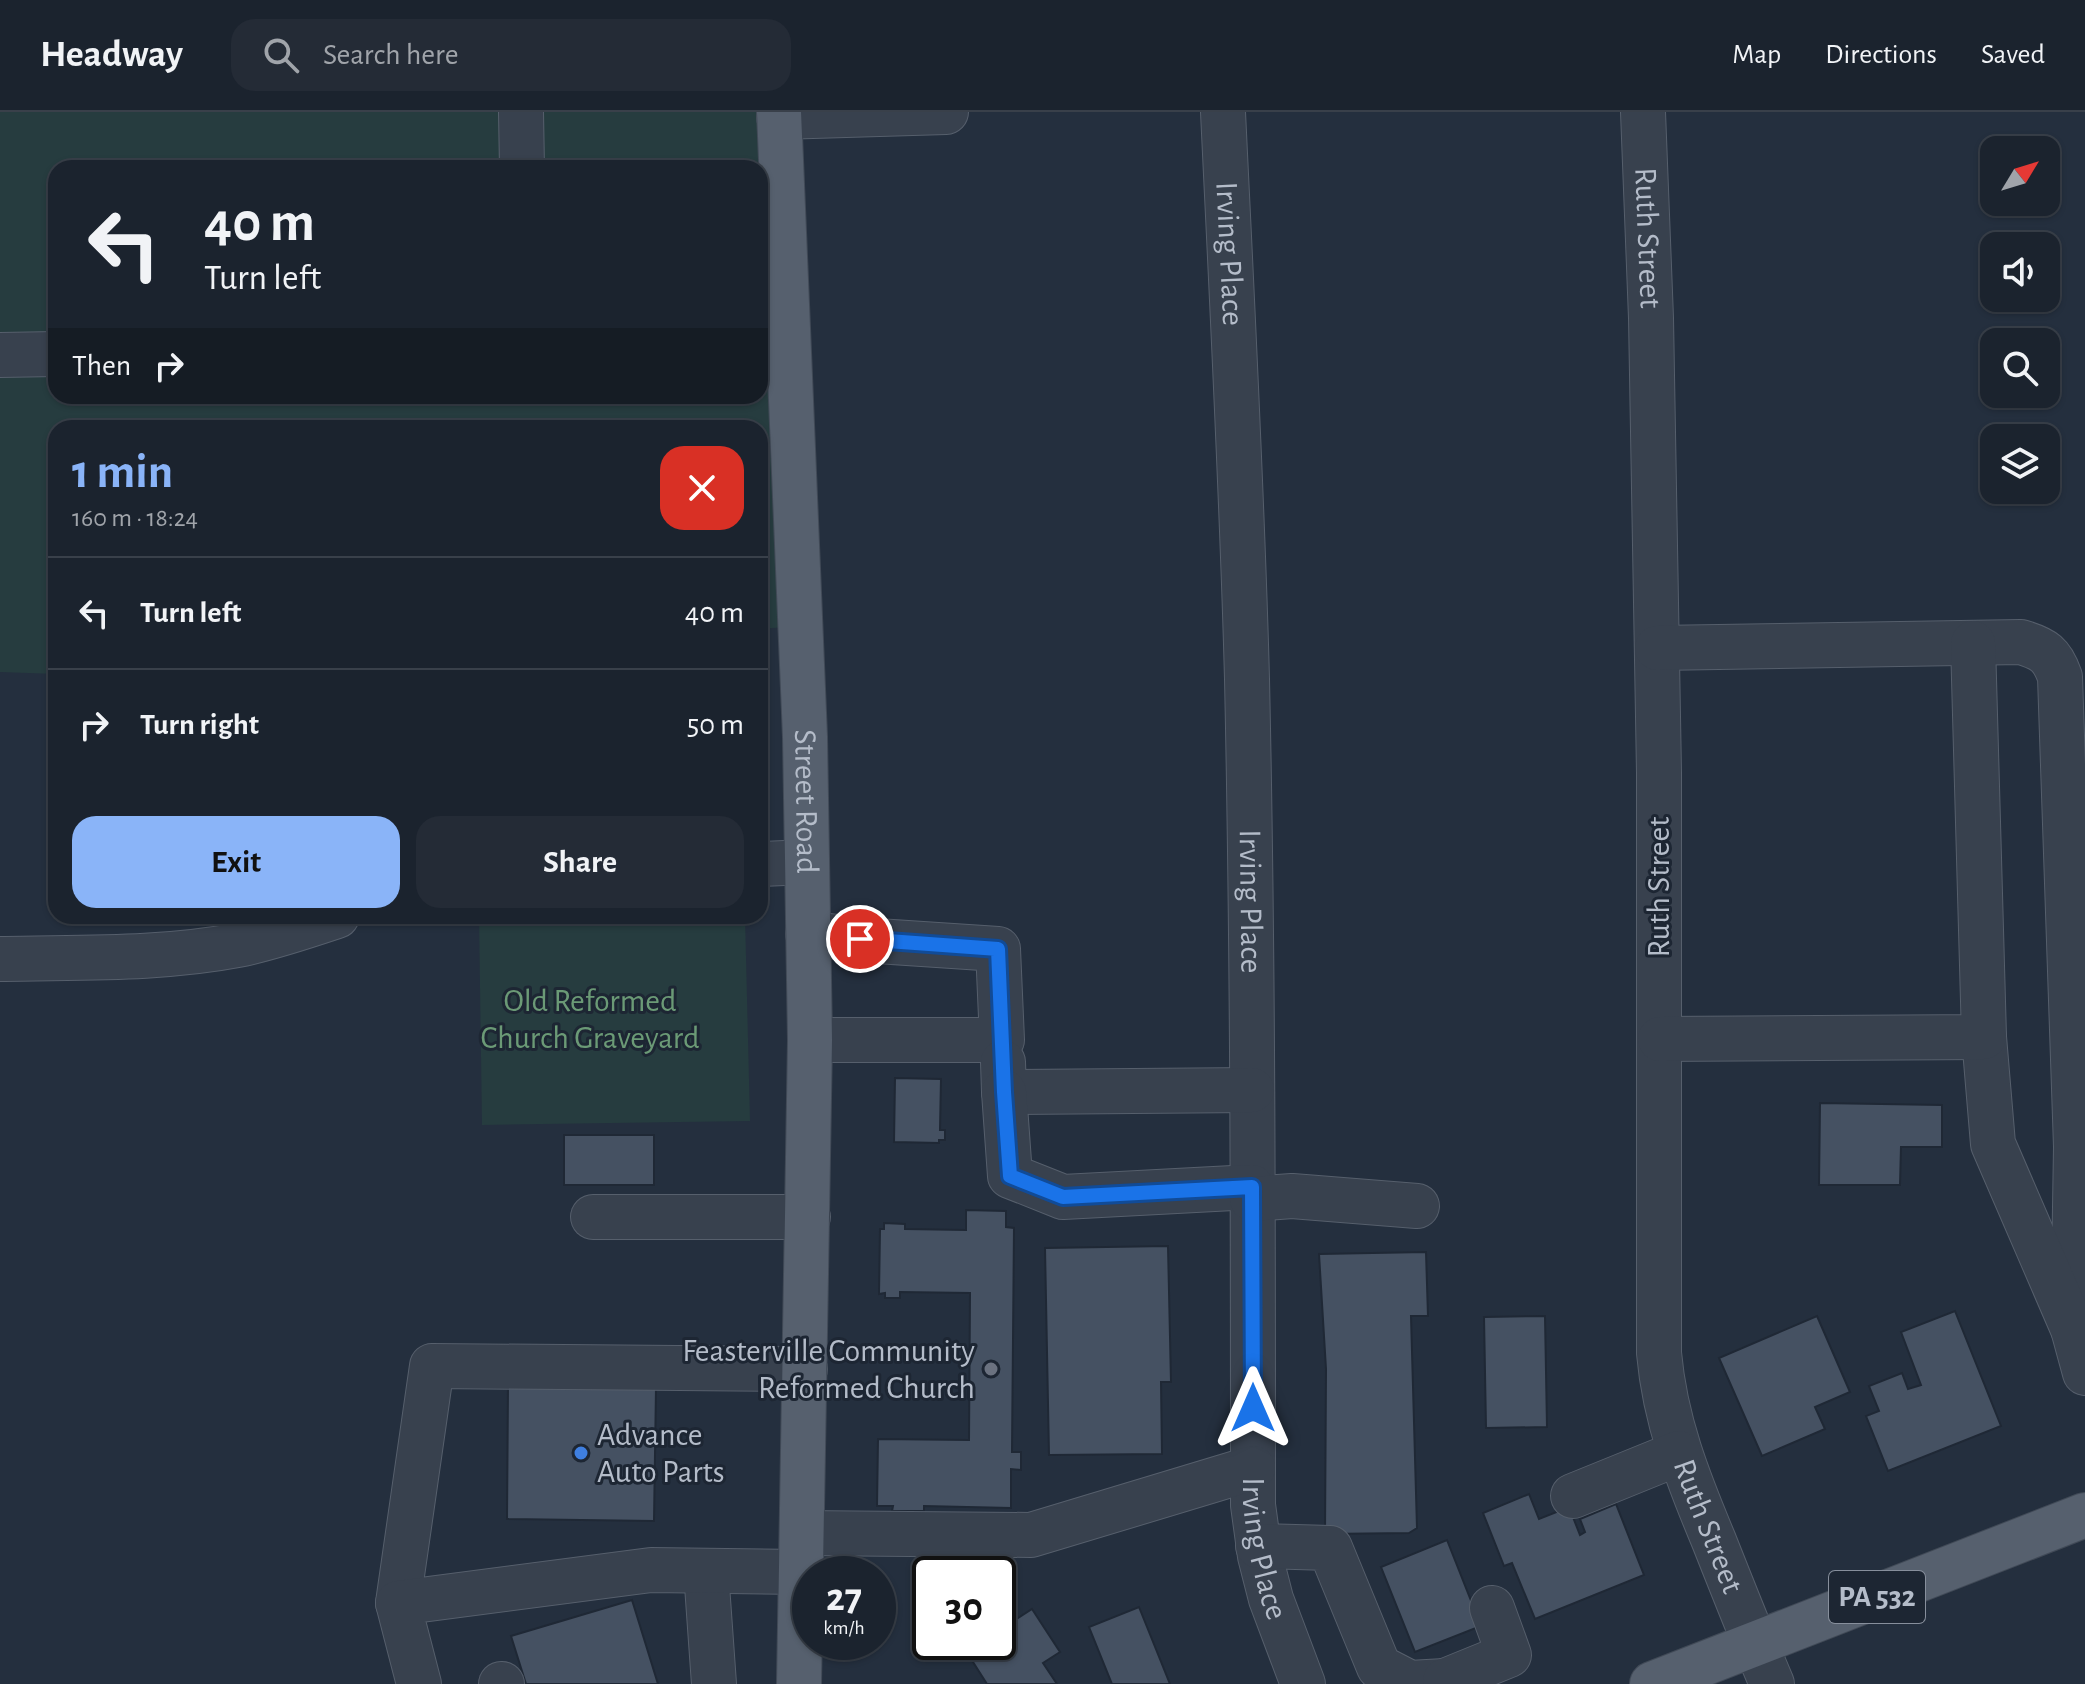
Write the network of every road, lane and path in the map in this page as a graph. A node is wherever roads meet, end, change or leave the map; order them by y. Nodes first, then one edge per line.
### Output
1 (521, 112) edge
2 (946, 112) edge
3 (1223, 112) edge
4 (1643, 112) edge
5 (779, 115) edge
6 (522, 160) edge
7 (48, 354) edge
8 (0, 355) edge
9 (1973, 643) junction
10 (1657, 648) junction
11 (807, 862) junction
12 (768, 864) edge
13 (312, 924) edge
14 (808, 934) junction
15 (0, 959) edge
16 (1984, 1037) junction
17 (1660, 1039) junction
18 (810, 1040) junction
19 (1002, 1040) junction
20 (1252, 1090) junction
21 (1004, 1092) junction
22 (1252, 1193) junction
23 (1417, 1206) dead end
24 (593, 1217) dead end
25 (808, 1217) junction
26 (2079, 1330) edge
27 (805, 1369) junction
28 (2085, 1373) edge
29 (1679, 1453) junction
30 (1253, 1468) junction
31 (1573, 1496) dead end
32 (2085, 1515) edge
33 (1258, 1546) junction
34 (801, 1552) junction
35 (706, 1571) junction
36 (398, 1603) junction
37 (1492, 1608) dead end
38 (1756, 1645) junction
39 (1446, 1683) edge
40 (419, 1684) edge
41 (714, 1684) edge
42 (799, 1684) edge
43 (1303, 1684) edge
44 (1652, 1684) edge
45 (1772, 1684) edge

1 - 6 street
2 - 5 street
3 - 20 street, Irving Place
4 - 10 street, Ruth Street
5 - 11 main road, Street Road
7 - 8 street
9 - 10 street
9 - 16 street
9 - 26 street
10 - 17 street, Ruth Street
11 - 12 street
11 - 14 main road, Street Road
13 - 15 street
14 - 18 main road, Street Road
14 - 19 street
16 - 17 street
16 - 26 street
17 - 29 street, Ruth Street
18 - 19 street
18 - 25 main road, Street Road
19 - 21 street
20 - 21 street
20 - 22 street, Irving Place
21 - 22 street
22 - 23 street
22 - 30 street, Irving Place
24 - 25 street
25 - 27 main road, Street Road
26 - 28 street
27 - 34 main road, Street Road
27 - 36 street
29 - 31 street
29 - 38 street, Ruth Street
30 - 33 street, Irving Place
30 - 34 street
32 - 38 main road, PA 532
33 - 39 street
33 - 43 street, Irving Place
34 - 35 street
34 - 42 main road, Street Road
35 - 36 street
35 - 41 street
36 - 40 street
37 - 39 street
38 - 44 main road, PA 532
38 - 45 street, Ruth Street

